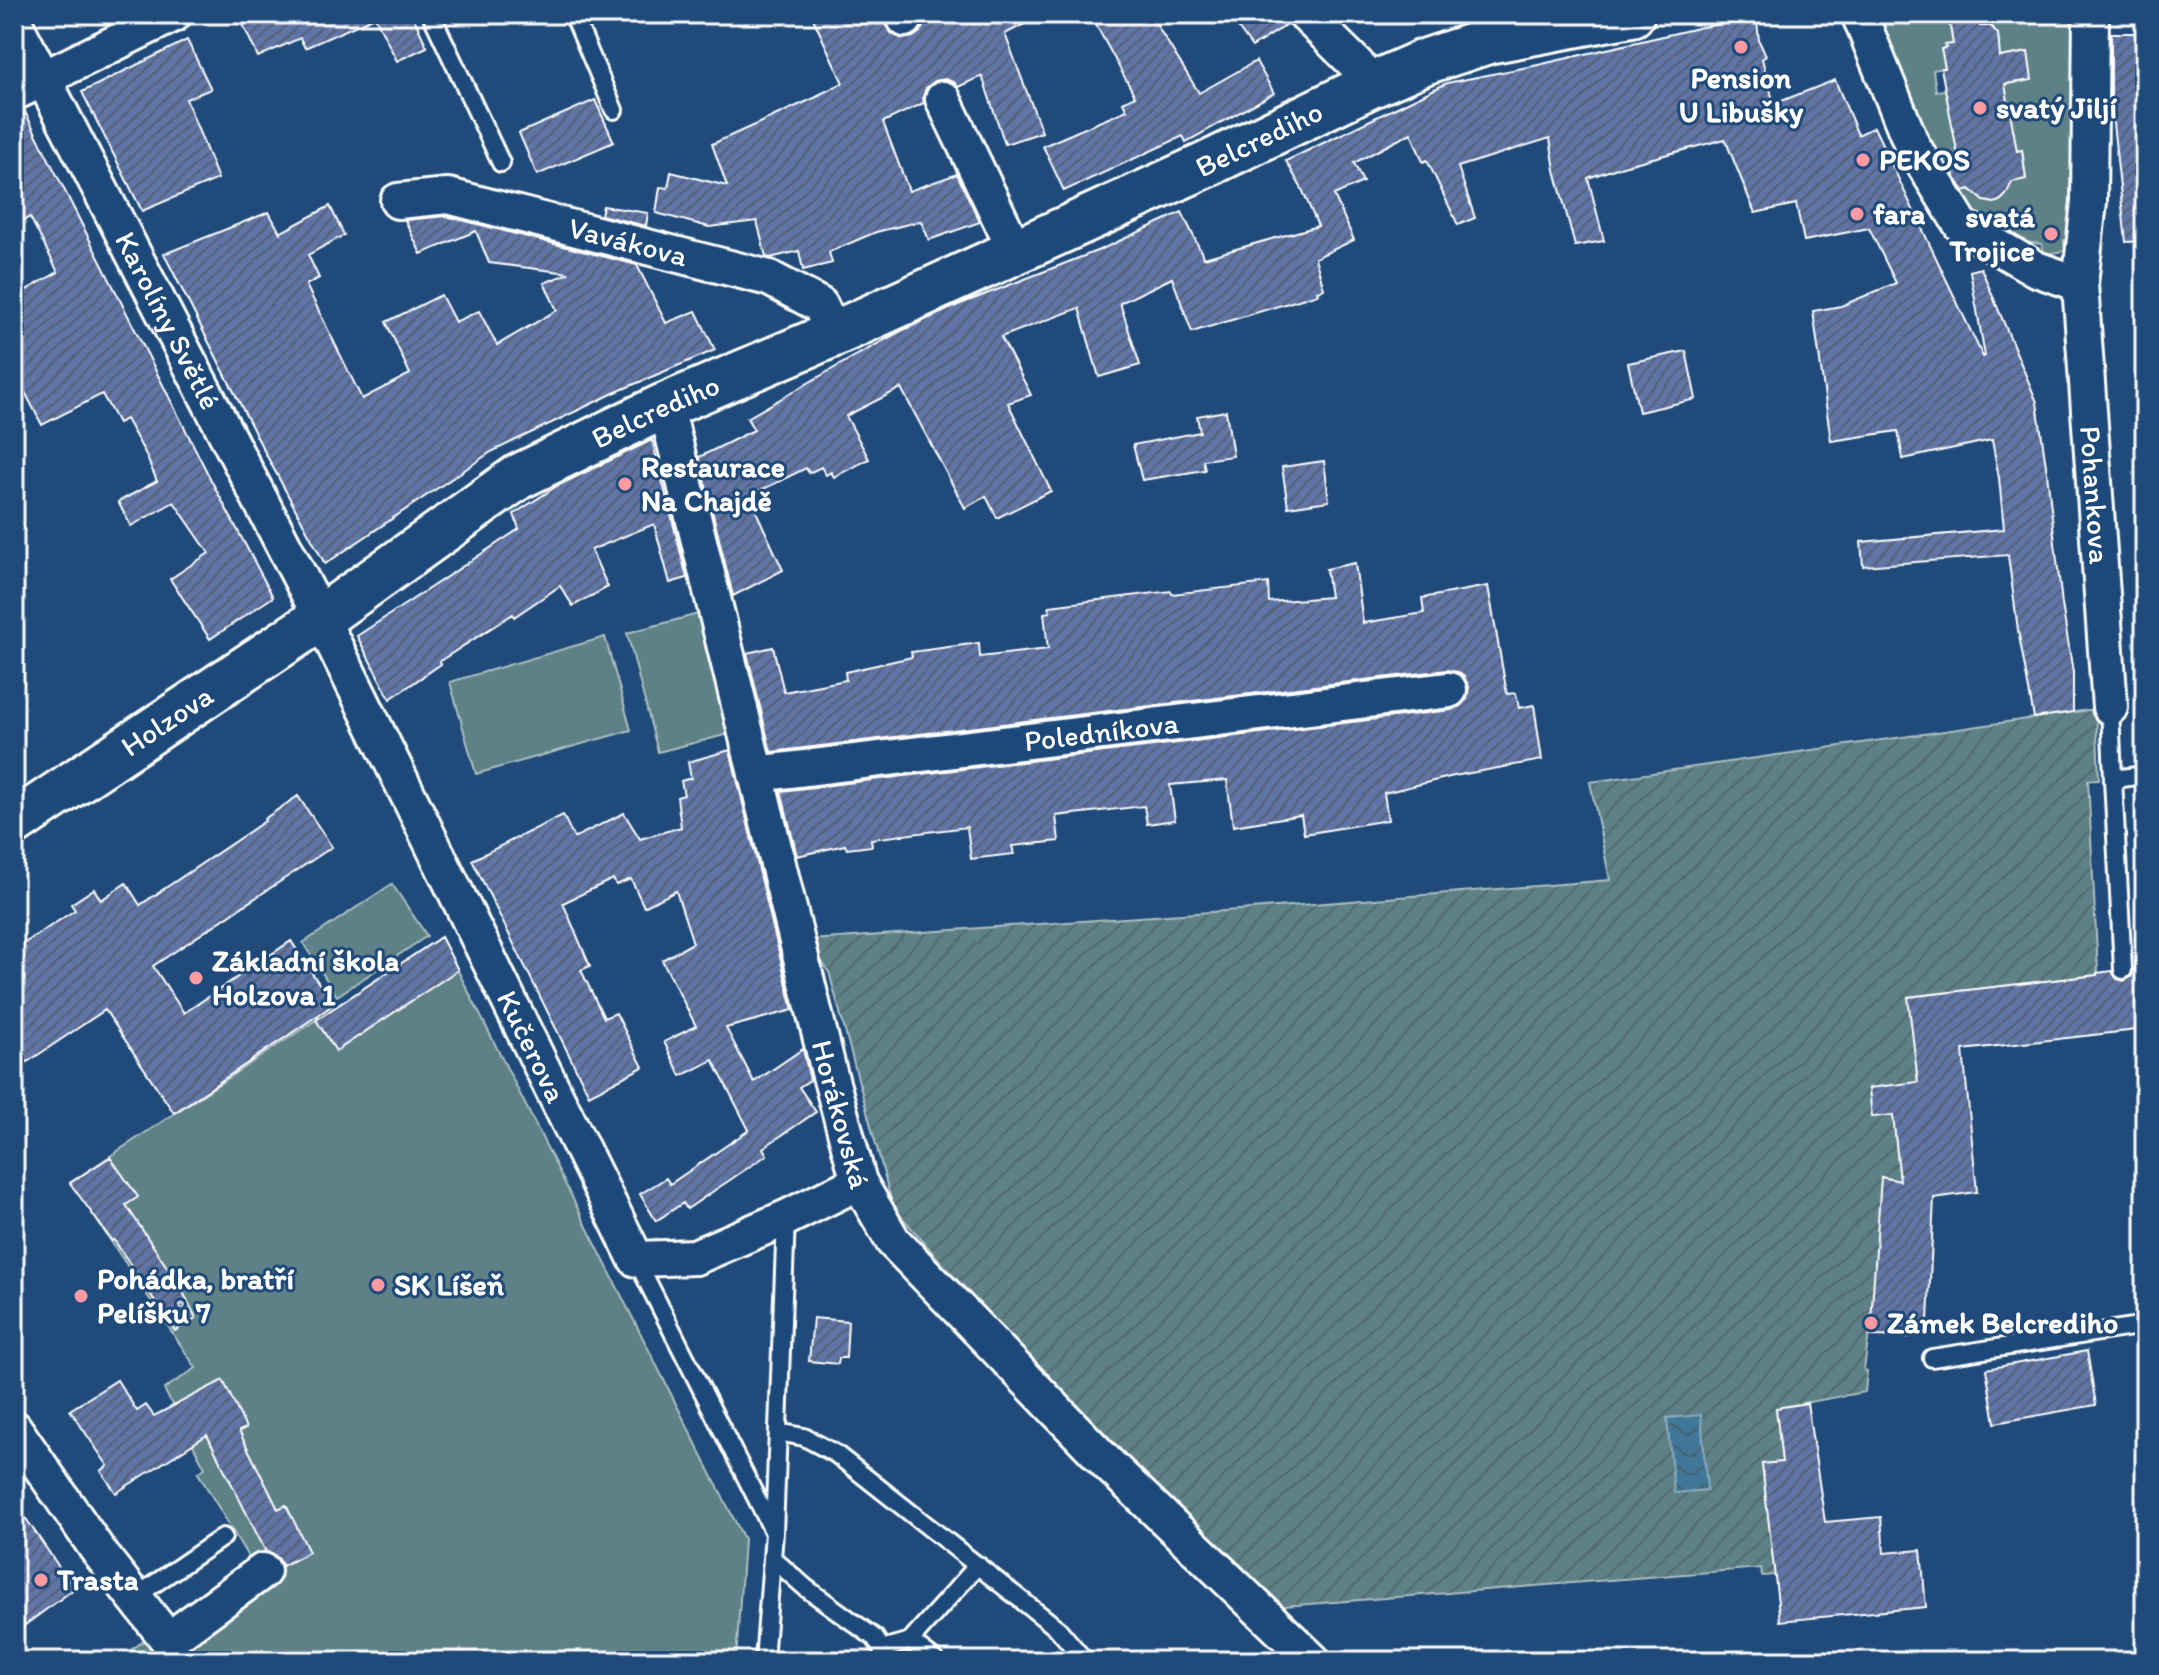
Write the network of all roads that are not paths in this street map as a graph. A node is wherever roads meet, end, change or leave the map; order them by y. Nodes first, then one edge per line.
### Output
1 (174, 14) edge
2 (431, 14) edge
3 (573, 14) edge
4 (1305, 14) edge
5 (1632, 14) edge
6 (1859, 14) edge
7 (2091, 14) edge
8 (14, 22) edge
9 (28, 86) edge
10 (1369, 86) junction
11 (943, 99) dead end
12 (614, 110) dead end
13 (501, 163) dead end
14 (398, 201) dead end
15 (1015, 250) junction
16 (2080, 284) junction
17 (834, 334) junction
18 (662, 407) junction
19 (321, 618) junction
20 (1449, 690) dead end
21 (2110, 707) joint
22 (756, 774) junction
23 (2145, 775) edge
24 (2113, 779) junction
25 (14, 823) edge
26 (2123, 970) dead end
27 (859, 1182) junction
28 (786, 1218) junction
29 (636, 1259) junction
30 (2145, 1325) edge
31 (1932, 1358) dead end
32 (14, 1428) edge
33 (778, 1432) junction
34 (774, 1533) junction
35 (223, 1537) dead end
36 (772, 1558) junction
37 (978, 1565) junction
38 (263, 1571) dead end
39 (135, 1597) junction
40 (910, 1641) junction
41 (883, 1655) edge
42 (764, 1661) edge
43 (936, 1661) edge
44 (1085, 1661) edge
45 (1313, 1661) edge

1 - 9 street
2 - 13 lane
3 - 12 lane
4 - 10 street
5 - 10 street, Belcrediho
6 - 16 street
7 - 16 street, Pohankova
8 - 9 street, Karolíny Světlé
9 - 19 street, Karolíny Světlé
10 - 15 street, Belcrediho
11 - 15 street
14 - 17 street, Vavákova
15 - 17 street, Belcrediho
16 - 21 street, Pohankova
17 - 18 street, Belcrediho
18 - 19 street, Belcrediho
18 - 22 street, Horákovská
19 - 25 street, Holzova
19 - 29 street, Kučerova
20 - 22 street, Poledníkova
21 - 24 lane
22 - 27 street, Horákovská
23 - 24 lane
24 - 26 lane
27 - 28 street
27 - 45 street, Horákovská
28 - 29 street
28 - 33 lane
29 - 34 lane
30 - 31 lane
32 - 39 street
33 - 34 lane
33 - 37 lane
34 - 36 lane
35 - 39 lane
36 - 41 lane
36 - 42 lane
37 - 40 lane
37 - 44 lane
38 - 39 street
40 - 41 lane
40 - 43 lane

